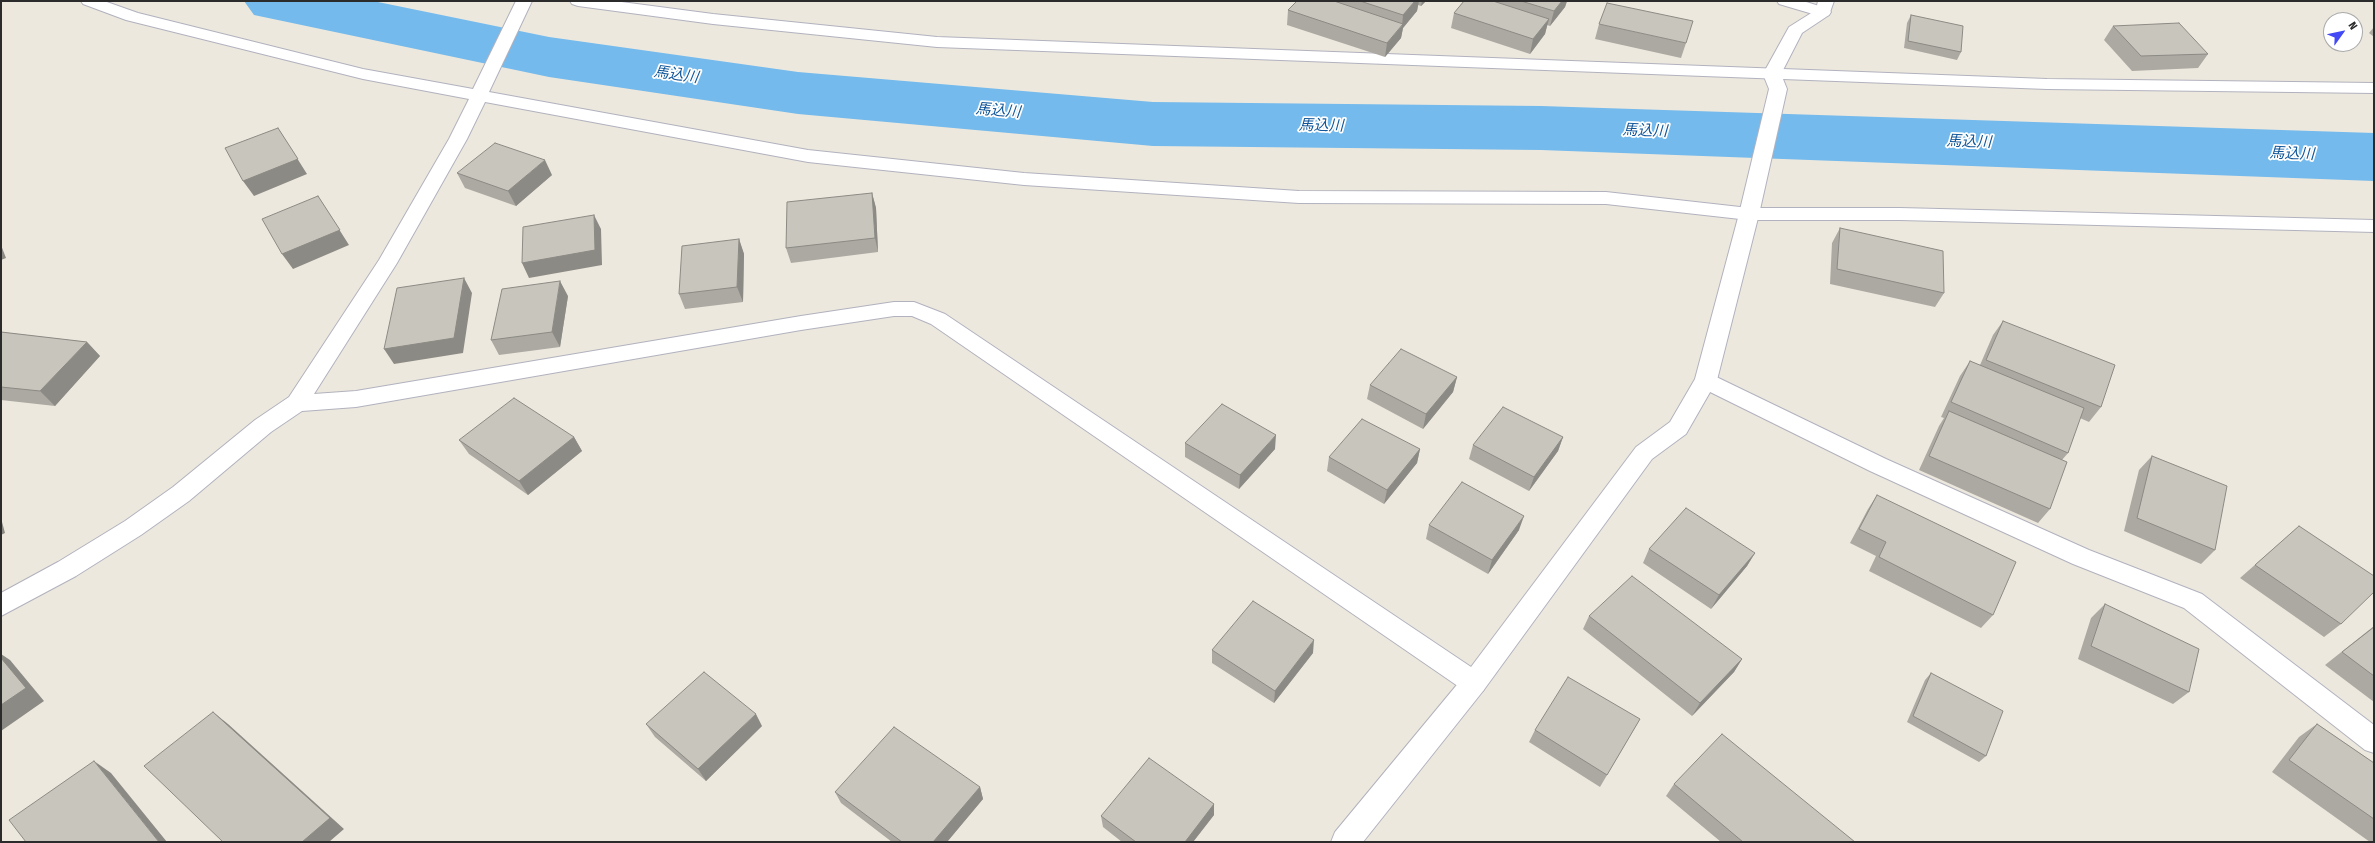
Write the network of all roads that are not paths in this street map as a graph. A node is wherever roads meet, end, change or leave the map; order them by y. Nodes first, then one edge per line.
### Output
1 (89, 1) edge
2 (524, 1) edge
3 (578, 1) edge
4 (1785, 1) edge
5 (1825, 6) edge
6 (1775, 82) junction
7 (2374, 88) edge
8 (479, 96) junction
9 (1750, 206) junction
10 (2374, 226) edge
11 (1706, 380) junction
12 (297, 404) junction
13 (1, 605) edge
14 (1474, 683) junction
15 (2374, 741) edge
16 (1345, 842) edge

1 - 8 street
2 - 8 street
3 - 6 street
4 - 5 street
5 - 6 street
6 - 7 street
6 - 9 street
8 - 9 street
8 - 12 street
9 - 10 street
9 - 11 street
11 - 14 street
11 - 15 street
12 - 13 street
12 - 14 street
14 - 16 street

